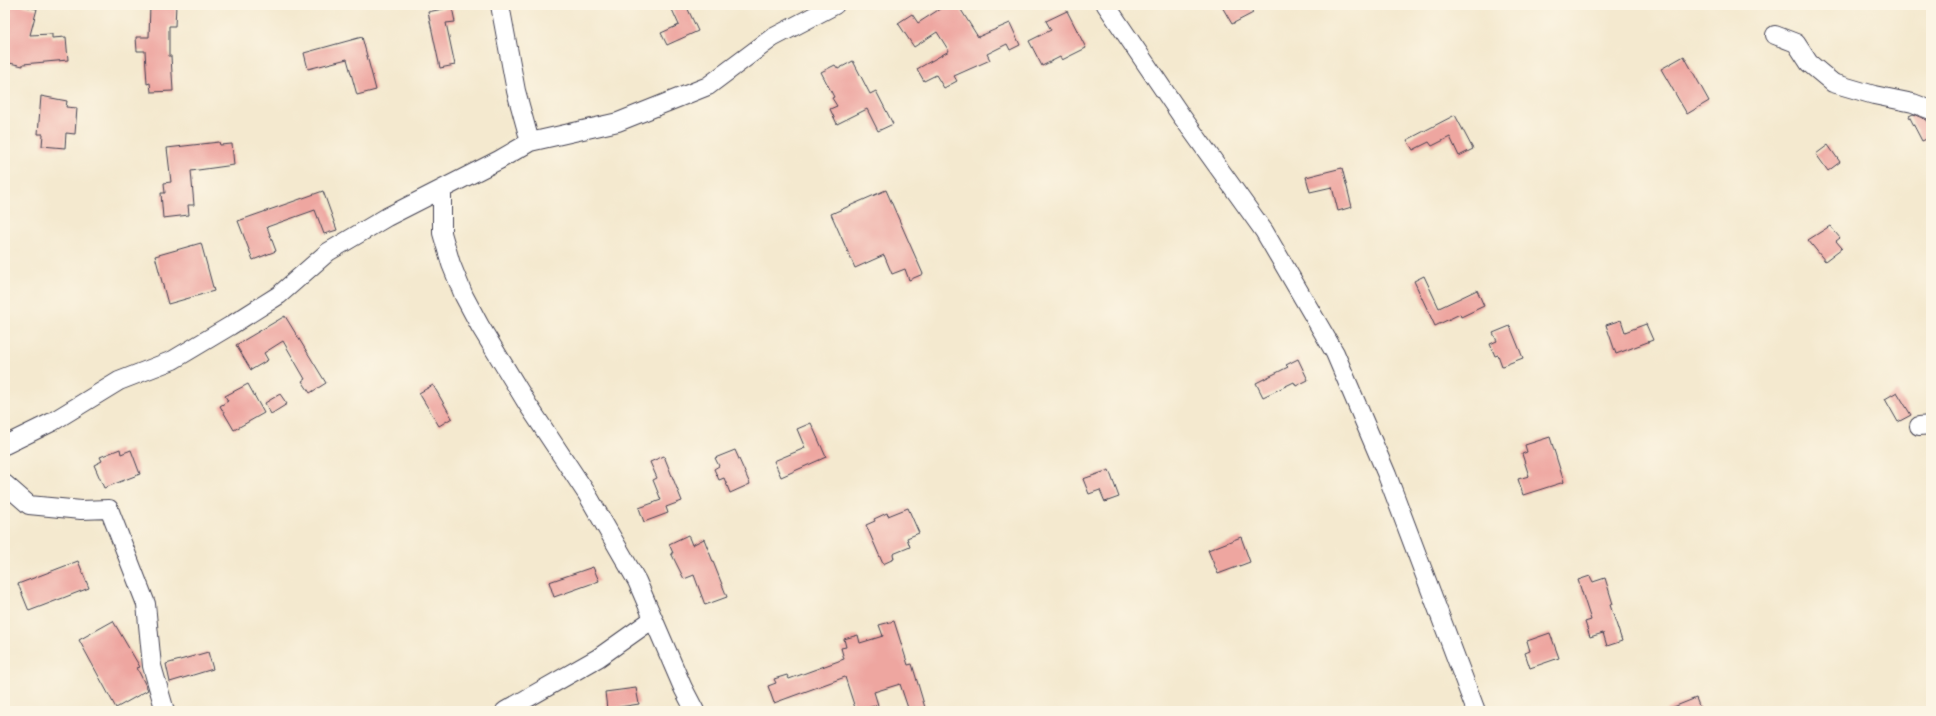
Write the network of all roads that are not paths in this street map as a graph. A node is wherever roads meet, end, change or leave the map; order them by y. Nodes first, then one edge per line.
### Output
1 (500, 5) edge
2 (835, 5) edge
3 (1106, 5) edge
4 (1775, 35) dead end
5 (1931, 110) edge
6 (530, 142) junction
7 (442, 189) junction
8 (5, 445) edge
9 (5, 484) edge
10 (653, 619) junction
11 (165, 711) edge
12 (505, 711) edge
13 (695, 711) edge
14 (1476, 711) edge

1 - 6 street
2 - 6 street
3 - 14 street
4 - 5 street
6 - 7 street
7 - 8 street
7 - 10 street
9 - 11 street
10 - 12 street
10 - 13 street

